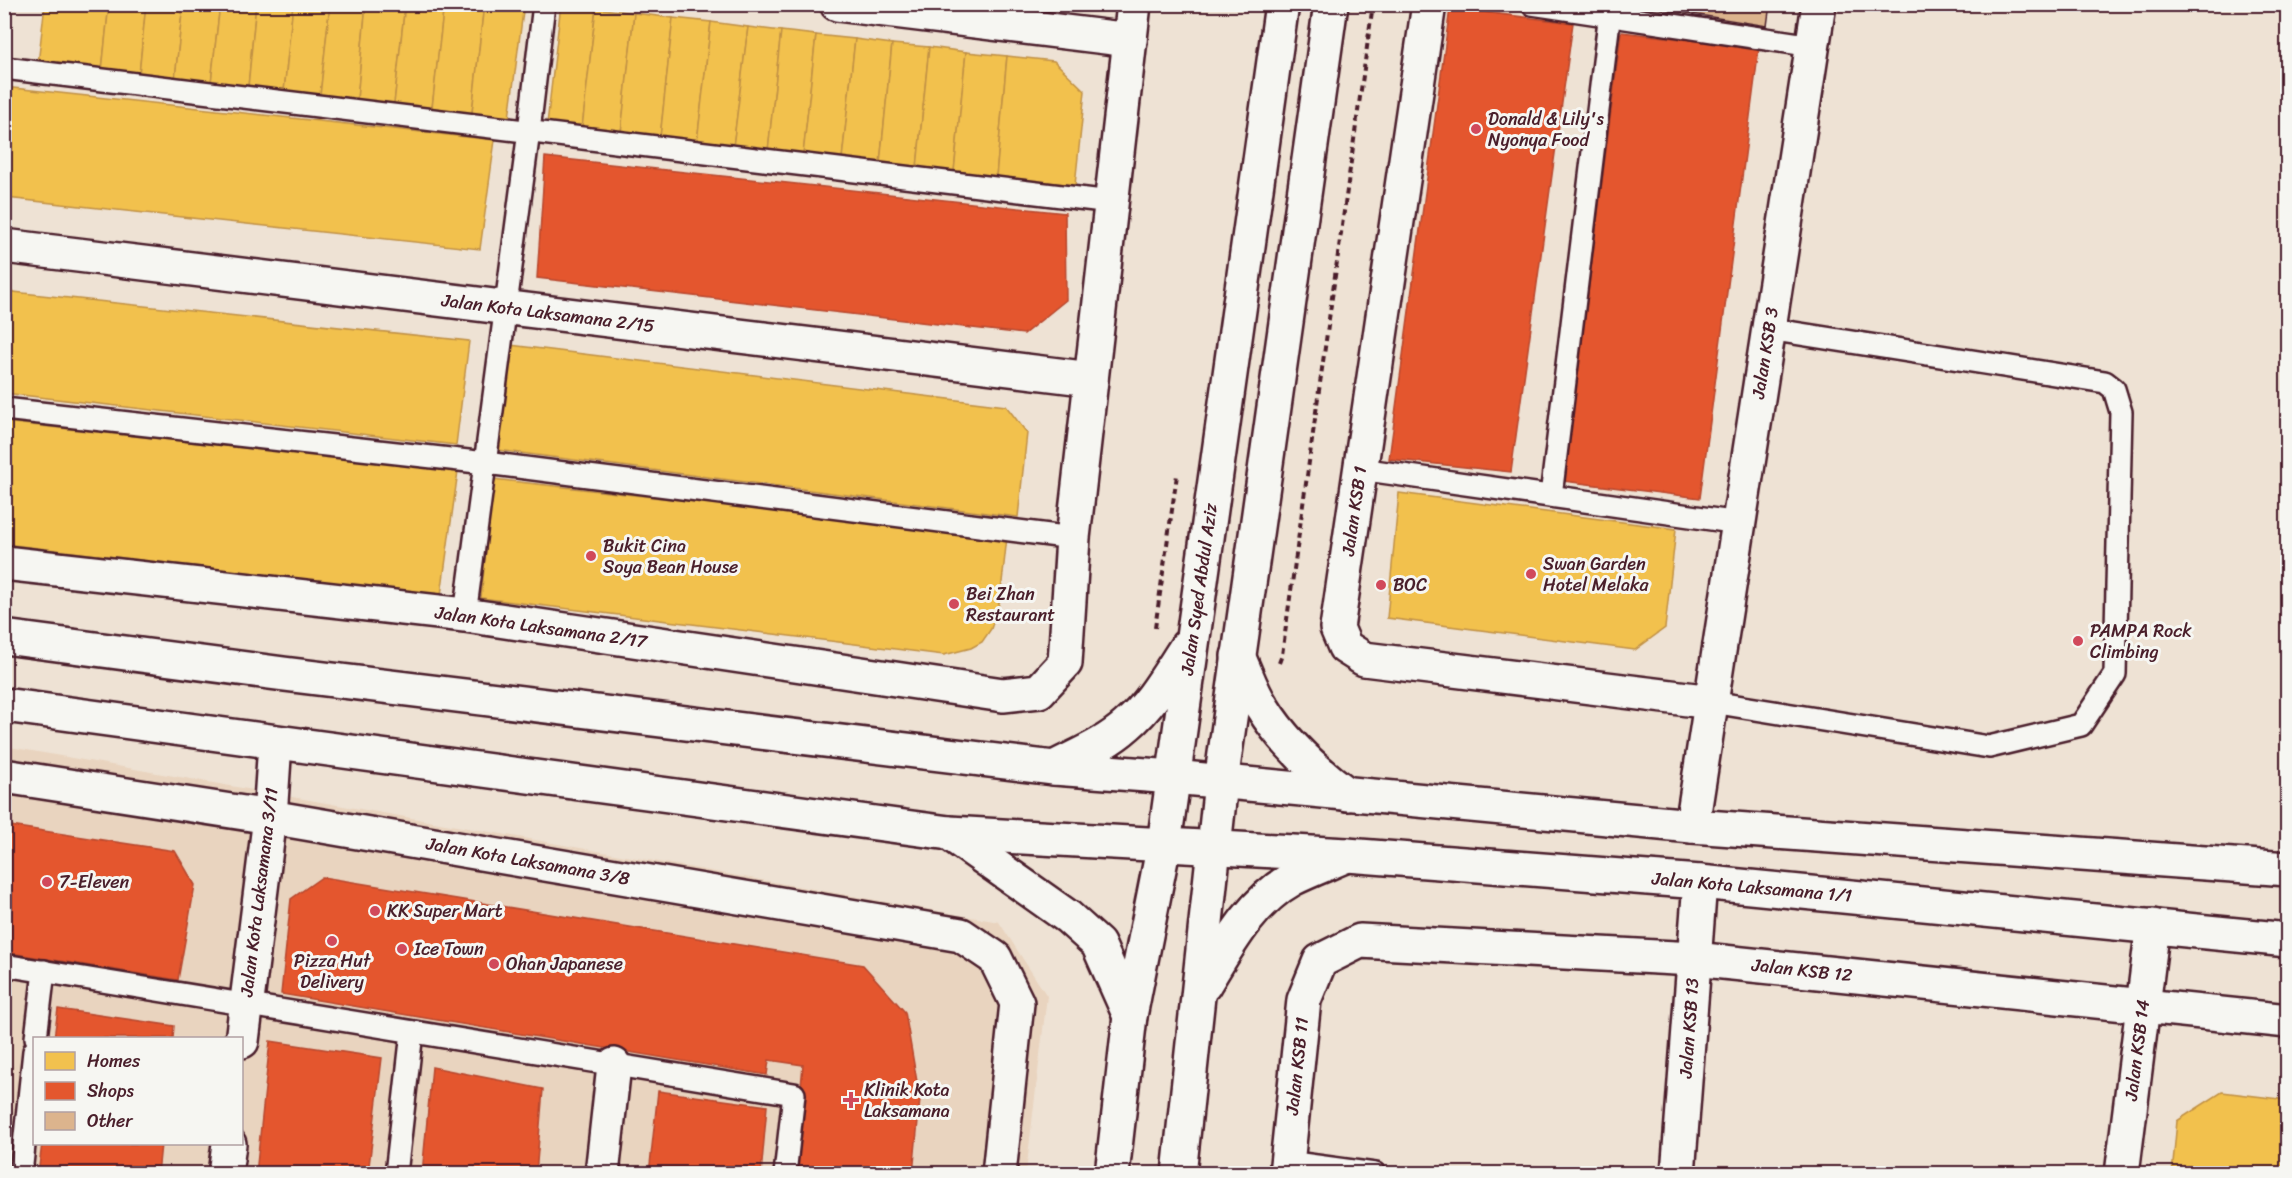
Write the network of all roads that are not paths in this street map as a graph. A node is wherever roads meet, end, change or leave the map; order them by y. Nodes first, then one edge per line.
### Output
1 (544, 4) edge
2 (837, 4) edge
3 (1134, 4) edge
4 (1282, 4) edge
5 (1331, 4) edge
6 (1429, 4) edge
7 (1532, 4) edge
8 (1819, 4) edge
9 (1610, 10) edge
10 (948, 11) edge
11 (1130, 40) junction
12 (1813, 46) junction
13 (4, 68) edge
14 (529, 131) junction
15 (1111, 202) junction
16 (4, 246) edge
17 (506, 308) junction
18 (1769, 329) junction
19 (1091, 379) junction
20 (4, 409) edge
21 (486, 463) junction
22 (1360, 469) junction
23 (1551, 496) junction
24 (1739, 523) junction
25 (1073, 538) junction
26 (4, 563) edge
27 (465, 615) junction
28 (4, 637) edge
29 (1191, 639) junction
30 (1238, 656) junction
31 (1712, 702) junction
32 (4, 705) edge
33 (274, 743) junction
34 (1054, 768) junction
35 (4, 776) edge
36 (1173, 777) junction
37 (1221, 782) junction
38 (1347, 794) junction
39 (270, 817) junction
40 (1692, 826) junction
41 (949, 833) junction
42 (1164, 844) junction
43 (1215, 849) junction
44 (1347, 855) junction
45 (2288, 869) edge
46 (1700, 882) junction
47 (2153, 926) junction
48 (2288, 940) edge
49 (1694, 959) junction
50 (1320, 961) joint
51 (4, 965) edge
52 (44, 971) junction
53 (1199, 993) junction
54 (246, 1004) junction
55 (2143, 1006) junction
56 (1130, 1016) junction
57 (2288, 1021) edge
58 (412, 1032) junction
59 (36, 1037) edge
60 (242, 1037) edge
61 (33, 1060) edge
62 (614, 1065) junction
63 (229, 1145) edge
64 (1286, 1168) edge
65 (21, 1173) edge
66 (225, 1173) edge
67 (396, 1173) edge
68 (602, 1173) edge
69 (785, 1173) edge
70 (999, 1173) edge
71 (1112, 1173) edge
72 (1179, 1173) edge
73 (1375, 1173) edge
74 (1678, 1173) edge
75 (2122, 1173) edge

1 - 14 lane
2 - 10 street
3 - 11 street
4 - 29 street, Jalan Syed Abdul Aziz
5 - 30 street
6 - 22 street, Jalan KSB 1
7 - 9 lane
8 - 12 street, Jalan KSB 3
9 - 12 lane
9 - 23 lane
10 - 11 street
11 - 15 street
12 - 18 street, Jalan KSB 3
13 - 14 lane
14 - 15 lane
14 - 17 lane
15 - 19 street
16 - 17 street, Jalan Kota Laksamana 2/15
17 - 19 street, Jalan Kota Laksamana 2/15
17 - 21 lane
18 - 24 street, Jalan KSB 3
18 - 31 lane
19 - 25 street
20 - 21 lane
21 - 25 lane
21 - 27 lane
22 - 23 lane
22 - 31 street, Jalan KSB 1
23 - 24 lane
24 - 31 street, Jalan KSB 3
25 - 27 street, Jalan Kota Laksamana 2/17
26 - 27 street, Jalan Kota Laksamana 2/17
28 - 34 street
29 - 34 street
29 - 36 street, Jalan Syed Abdul Aziz
30 - 37 street
30 - 38 street
31 - 40 street, Jalan KSB 3
32 - 33 street, Jalan Kota Laksamana 1/1
33 - 39 street, Jalan Kota Laksamana 3/11
33 - 41 street, Jalan Kota Laksamana 1/1
34 - 36 street
35 - 39 street, Jalan Kota Laksamana 3/8
36 - 37 street
36 - 42 street, Jalan Syed Abdul Aziz
37 - 38 street
37 - 43 street
38 - 40 street
39 - 54 street, Jalan Kota Laksamana 3/11
39 - 70 street, Jalan Kota Laksamana 3/8
40 - 45 street
41 - 42 street, Jalan Kota Laksamana 1/1
41 - 56 street
42 - 43 street, Jalan Kota Laksamana 1/1
42 - 56 street, Jalan Syed Abdul Aziz
43 - 44 street, Jalan Kota Laksamana 1/1
43 - 53 street
44 - 46 street, Jalan Kota Laksamana 1/1
44 - 53 street
46 - 47 street, Jalan Kota Laksamana 1/1
46 - 49 street, Jalan KSB 13
47 - 48 street, Jalan Kota Laksamana 1/1
47 - 55 street, Jalan KSB 14
49 - 50 street, Jalan KSB 12
49 - 55 street, Jalan KSB 12
49 - 74 street, Jalan KSB 13
50 - 64 street, Jalan KSB 11
51 - 52 lane
52 - 54 lane
52 - 59 lane
53 - 72 street
54 - 58 lane
54 - 60 street, Jalan Kota Laksamana 3/11
55 - 57 street, Jalan KSB 12
55 - 75 street, Jalan KSB 14
56 - 71 street, Jalan Syed Abdul Aziz
58 - 62 lane
58 - 67 lane
61 - 65 lane
62 - 68 street
62 - 69 lane
63 - 66 street
64 - 73 lane

